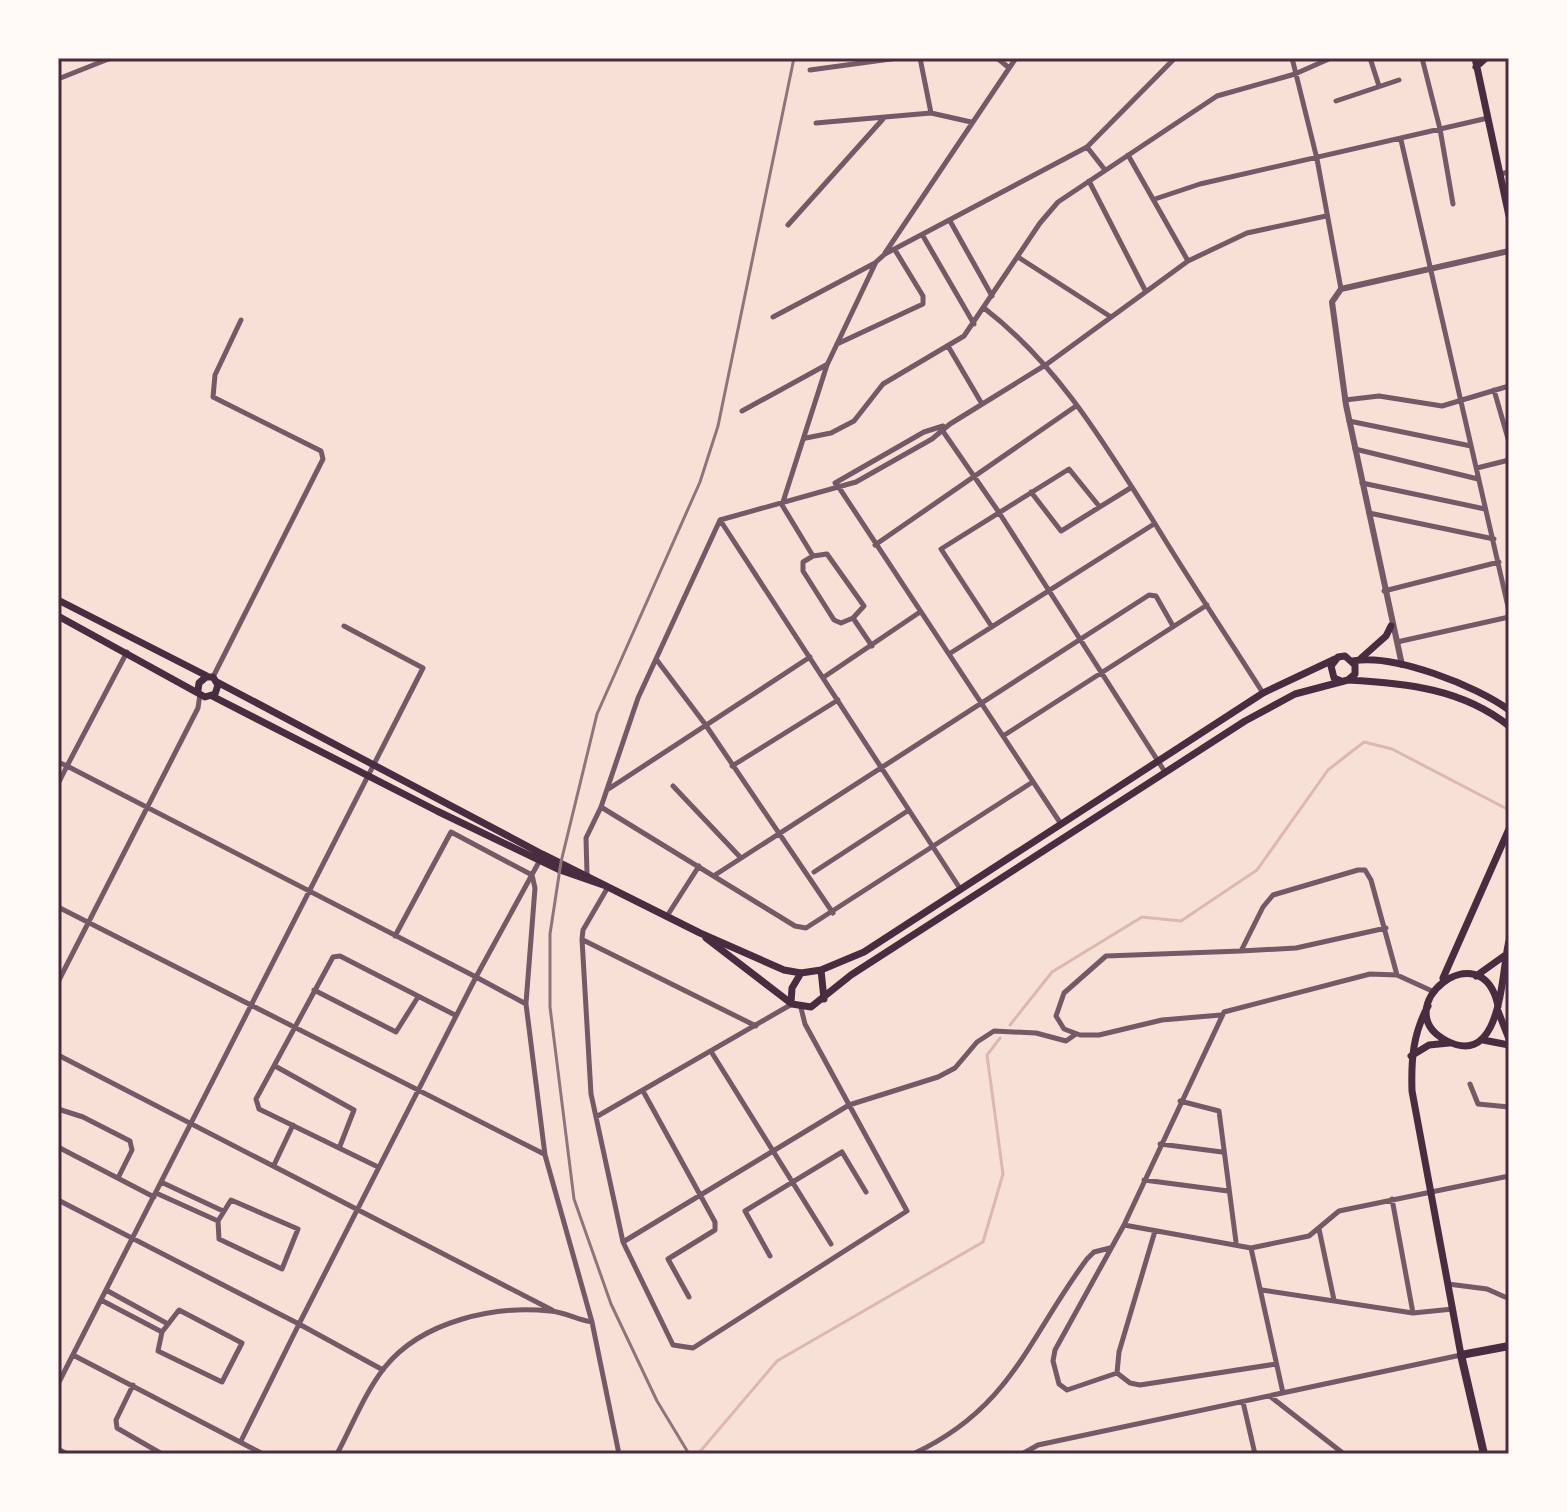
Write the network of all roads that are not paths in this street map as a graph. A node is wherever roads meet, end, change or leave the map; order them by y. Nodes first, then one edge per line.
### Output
1 (111, 58) edge
2 (898, 58) edge
3 (920, 58) edge
4 (997, 58) edge
5 (1016, 58) edge
6 (1175, 58) edge
7 (1292, 58) edge
8 (1331, 58) edge
9 (1370, 58) edge
10 (1422, 58) edge
11 (1475, 58) edge
12 (1486, 58) edge
13 (1008, 67) junction
14 (1476, 67) junction
15 (810, 70) dead end
16 (1295, 74) junction
17 (58, 79) edge
18 (1399, 80) dead end
19 (1379, 86) junction
20 (1336, 101) dead end
21 (931, 113) junction
22 (884, 118) junction
23 (1488, 118) junction
24 (971, 122) junction
25 (816, 123) dead end
26 (1440, 129) junction
27 (1401, 140) junction
28 (1087, 147) junction
29 (1128, 155) junction
30 (1317, 159) junction
31 (1105, 170) junction
32 (1509, 172) edge
33 (1500, 174) junction
34 (1089, 181) junction
35 (1155, 199) junction
36 (1453, 204) dead end
37 (1326, 216) junction
38 (1509, 216) edge
39 (950, 221) junction
40 (788, 225) dead end
41 (923, 236) junction
42 (895, 249) junction
43 (1509, 251) edge
44 (885, 254) junction
45 (1018, 257) junction
46 (1188, 261) junction
47 (876, 262) junction
48 (1431, 269) junction
49 (1341, 289) junction
50 (1145, 290) junction
51 (992, 296) junction
52 (984, 308) junction
53 (773, 317) dead end
54 (1111, 317) junction
55 (241, 320) dead end
56 (974, 324) junction
57 (836, 345) junction
58 (948, 346) junction
59 (1047, 364) junction
60 (827, 365) junction
61 (1509, 386) edge
62 (1494, 390) junction
63 (1345, 400) junction
64 (1462, 401) junction
65 (982, 404) junction
66 (1076, 406) junction
67 (742, 411) dead end
68 (1349, 421) junction
69 (941, 429) junction
70 (806, 438) junction
71 (1509, 442) edge
72 (1471, 446) junction
73 (1355, 449) junction
74 (1509, 460) edge
75 (1477, 468) junction
76 (975, 477) junction
77 (1478, 479) junction
78 (1362, 483) junction
79 (837, 485) junction
80 (1132, 487) junction
81 (1031, 492) junction
82 (782, 505) junction
83 (1099, 506) junction
84 (1485, 509) junction
85 (998, 511) junction
86 (1369, 513) junction
87 (720, 520) junction
88 (1154, 524) junction
89 (1494, 539) junction
90 (875, 545) junction
91 (813, 556) junction
92 (1499, 562) junction
93 (1383, 591) junction
94 (1047, 592) junction
95 (1508, 598) edge
96 (58, 600) edge
97 (1207, 605) junction
98 (1509, 611) edge
99 (920, 612) junction
100 (58, 616) edge
101 (1509, 617) edge
102 (853, 618) junction
103 (344, 626) dead end
104 (1173, 626) junction
105 (1391, 626) junction
106 (992, 627) junction
107 (1078, 637) junction
108 (1396, 642) junction
109 (872, 646) junction
110 (127, 652) junction
111 (949, 654) junction
112 (810, 657) junction
113 (655, 658) junction
114 (1335, 659) junction
115 (1356, 660) junction
116 (1402, 665) junction
117 (1102, 674) junction
118 (824, 677) junction
119 (213, 679) junction
120 (1345, 681) junction
121 (199, 691) junction
122 (1263, 693) junction
123 (211, 697) junction
124 (838, 700) junction
125 (980, 702) junction
126 (198, 708) junction
127 (1509, 710) edge
128 (705, 724) junction
129 (1509, 726) edge
130 (1003, 736) junction
131 (58, 762) edge
132 (1159, 762) junction
133 (373, 764) junction
134 (67, 766) junction
135 (732, 766) junction
136 (880, 766) junction
137 (1165, 772) junction
138 (368, 776) junction
139 (1031, 783) junction
140 (58, 784) edge
141 (673, 786) dead end
142 (606, 791) junction
143 (601, 807) junction
144 (146, 808) junction
145 (462, 809) junction
146 (909, 810) junction
147 (457, 819) junction
148 (1061, 825) junction
149 (1509, 829) edge
150 (451, 832) junction
151 (777, 833) junction
152 (934, 848) junction
153 (741, 858) junction
154 (540, 860) junction
155 (699, 866) junction
156 (814, 872) dead end
157 (587, 874) junction
158 (532, 875) junction
159 (714, 875) junction
160 (608, 886) junction
161 (961, 890) junction
162 (311, 893) junction
163 (58, 907) edge
164 (833, 914) junction
165 (667, 916) junction
166 (88, 924) junction
167 (1386, 928) junction
168 (700, 933) junction
169 (395, 936) junction
170 (582, 939) junction
171 (1509, 941) edge
172 (1241, 951) junction
173 (1506, 954) junction
174 (821, 970) junction
175 (801, 973) junction
176 (1397, 975) junction
177 (1476, 976) junction
178 (476, 977) junction
179 (1442, 980) junction
180 (58, 982) edge
181 (314, 990) junction
182 (1432, 991) junction
183 (418, 997) junction
184 (824, 999) junction
185 (526, 1004) junction
186 (795, 1005) junction
187 (252, 1006) junction
188 (1428, 1006) junction
189 (1498, 1008) junction
190 (1221, 1015) junction
191 (456, 1016) junction
192 (756, 1026) junction
193 (294, 1027) junction
194 (1076, 1034) junction
195 (1509, 1039) edge
196 (1480, 1040) junction
197 (1452, 1043) junction
198 (1509, 1045) edge
199 (712, 1053) junction
200 (58, 1055) edge
201 (1411, 1056) junction
202 (275, 1066) junction
203 (1470, 1084) dead end
204 (418, 1090) junction
205 (643, 1091) junction
206 (1180, 1101) junction
207 (849, 1105) junction
208 (1509, 1107) edge
209 (58, 1109) edge
210 (596, 1117) junction
211 (191, 1123) junction
212 (293, 1125) junction
213 (1160, 1144) junction
214 (58, 1147) edge
215 (340, 1147) junction
216 (771, 1151) junction
217 (1222, 1152) junction
218 (545, 1155) junction
219 (274, 1165) junction
220 (378, 1167) junction
221 (1509, 1176) edge
222 (118, 1178) junction
223 (1144, 1180) junction
224 (161, 1182) junction
225 (792, 1183) junction
226 (1430, 1190) junction
227 (1228, 1191) junction
228 (866, 1192) dead end
229 (155, 1195) junction
230 (703, 1195) junction
231 (1392, 1199) junction
232 (58, 1200) edge
233 (359, 1209) junction
234 (223, 1211) junction
235 (218, 1221) junction
236 (1124, 1225) junction
237 (1319, 1229) junction
238 (1155, 1231) junction
239 (133, 1237) junction
240 (623, 1242) junction
241 (1236, 1242) junction
242 (831, 1244) dead end
243 (1110, 1248) junction
244 (1251, 1248) junction
245 (770, 1256) dead end
246 (1448, 1284) junction
247 (106, 1290) junction
248 (1262, 1290) junction
249 (689, 1297) dead end
250 (1505, 1297) dead end
251 (101, 1300) junction
252 (1334, 1300) junction
253 (1453, 1309) junction
254 (553, 1311) junction
255 (1413, 1313) junction
256 (592, 1322) junction
257 (168, 1324) junction
258 (299, 1324) junction
259 (162, 1332) junction
260 (1509, 1346) edge
261 (73, 1355) junction
262 (1461, 1355) junction
263 (1276, 1364) junction
264 (383, 1370) junction
265 (1117, 1373) junction
266 (58, 1384) edge
267 (133, 1385) junction
268 (1283, 1393) junction
269 (1270, 1396) junction
270 (1243, 1402) junction
271 (241, 1441) junction
272 (58, 1449) edge
273 (67, 1454) edge
274 (162, 1454) edge
275 (263, 1454) edge
276 (337, 1454) edge
277 (619, 1454) edge
278 (913, 1454) edge
279 (1022, 1454) edge
280 (1255, 1454) edge
281 (1344, 1454) edge
282 (1484, 1454) edge

1 - 17 street
2 - 15 street
3 - 21 street
4 - 13 street
5 - 13 street
6 - 28 street
7 - 16 street
8 - 16 street
9 - 19 street
10 - 26 street
11 - 14 main road
12 - 14 main road
13 - 24 street
14 - 23 main road
16 - 29 street
16 - 30 street
18 - 19 street
19 - 20 street
21 - 22 street
21 - 24 street
22 - 25 street
22 - 40 street
23 - 26 street
23 - 33 main road
24 - 44 street
26 - 27 street
26 - 36 street
27 - 30 street
27 - 48 street
28 - 31 street
28 - 39 street
29 - 31 street
29 - 35 street
30 - 35 street
30 - 37 street
31 - 34 street
32 - 33 street
33 - 38 main road
34 - 45 street
34 - 50 street
35 - 46 street
37 - 46 street
37 - 49 street
39 - 41 street
39 - 51 street
41 - 42 street
41 - 56 street
42 - 44 street
42 - 57 street
43 - 48 street
44 - 47 street
45 - 51 street
45 - 54 street
46 - 50 street
47 - 53 street
47 - 57 street
48 - 49 street
48 - 64 street
49 - 63 street
50 - 54 street
51 - 52 street
52 - 56 street
52 - 59 street
54 - 59 street
55 - 119 street
56 - 58 street
57 - 60 street
58 - 65 street
58 - 70 street
59 - 65 street
59 - 66 street
60 - 67 street
60 - 70 street
61 - 62 street
62 - 64 street
62 - 71 street
63 - 64 street
63 - 68 street
64 - 72 street
65 - 69 street
66 - 76 street
66 - 80 street
68 - 72 street
68 - 73 street
69 - 76 street
69 - 79 street
69 - 79 street
70 - 82 street
72 - 75 street
73 - 77 street
73 - 78 street
74 - 75 street
75 - 77 street
76 - 85 street
76 - 90 street
77 - 84 street
78 - 84 street
78 - 86 street
79 - 82 street
79 - 90 street
80 - 83 street
80 - 88 street
81 - 83 street
81 - 83 street
81 - 85 street
82 - 87 street
82 - 91 street
84 - 89 street
85 - 94 street
85 - 106 street
86 - 89 street
86 - 93 street
87 - 112 street
87 - 113 street
88 - 94 street
88 - 97 street
89 - 92 street
90 - 99 street
91 - 102 street
91 - 102 street
92 - 93 street
92 - 95 street
93 - 105 street
94 - 106 street
94 - 107 street
95 - 98 street
96 - 119 main road
97 - 104 street
97 - 122 street
99 - 109 street
99 - 111 street
100 - 110 main road
101 - 108 street
102 - 109 street
103 - 133 street
104 - 107 street
104 - 117 street
105 - 108 street
105 - 115 main road
106 - 111 street
107 - 117 street
107 - 125 street
108 - 116 street
109 - 118 street
110 - 121 main road
110 - 134 street
111 - 125 street
112 - 118 street
112 - 128 street
113 - 128 street
113 - 142 street
114 - 115 main road
114 - 120 main road
114 - 122 main road
115 - 116 main road
115 - 120 main road
116 - 127 main road
117 - 130 street
117 - 132 street
118 - 124 street
119 - 121 main road
119 - 123 main road
119 - 133 main road
120 - 129 main road
120 - 137 main road
121 - 123 main road
121 - 126 street
122 - 132 main road
123 - 126 street
123 - 138 main road
124 - 135 street
124 - 136 street
125 - 130 street
125 - 136 street
126 - 144 street
128 - 135 street
128 - 142 street
130 - 139 street
131 - 134 street
132 - 137 street
132 - 148 main road
133 - 138 street
133 - 145 main road
134 - 140 street
134 - 144 street
135 - 151 street
136 - 146 street
136 - 151 street
137 - 184 main road
138 - 147 main road
138 - 162 street
139 - 148 street
139 - 152 street
141 - 153 street
142 - 143 street
143 - 155 street
143 - 157 street
144 - 162 street
144 - 166 street
145 - 147 street
145 - 157 main road
146 - 152 street
146 - 156 street
147 - 150 street
147 - 154 main road
148 - 161 main road
149 - 179 main road
150 - 158 street
150 - 169 street
151 - 153 street
151 - 164 street
152 - 161 street
152 - 164 street
153 - 159 street
154 - 158 street
154 - 160 main road
155 - 159 street
155 - 165 street
157 - 160 main road
158 - 178 street
158 - 185 street
159 - 164 street
160 - 165 main road
160 - 170 street
161 - 174 main road
162 - 169 street
162 - 187 street
163 - 166 street
165 - 168 main road
166 - 180 street
166 - 187 street
167 - 172 street
167 - 172 street
167 - 176 street
168 - 175 main road
168 - 186 main road
169 - 178 street
170 - 192 street
170 - 210 street
171 - 173 main road
172 - 194 street
173 - 177 main road
173 - 189 main road
174 - 175 main road
174 - 184 main road
175 - 186 main road
176 - 182 street
176 - 190 street
177 - 179 main road
177 - 189 main road
178 - 185 street
178 - 191 street
179 - 182 main road
181 - 183 street
181 - 183 street
181 - 193 street
182 - 188 main road
183 - 191 street
184 - 186 main road
185 - 218 street
186 - 192 street
186 - 207 street
187 - 193 street
187 - 211 street
188 - 197 main road
188 - 201 main road
189 - 195 main road
189 - 196 main road
190 - 194 street
190 - 206 street
191 - 204 street
192 - 199 street
193 - 202 street
193 - 204 street
194 - 207 street
196 - 197 main road
196 - 198 main road
197 - 201 main road
199 - 205 street
199 - 216 street
200 - 211 street
201 - 226 main road
202 - 212 street
202 - 215 street
203 - 208 street
204 - 218 street
204 - 220 street
205 - 210 street
205 - 230 street
206 - 213 street
206 - 217 street
207 - 216 street
207 - 240 street
209 - 222 street
210 - 240 street
211 - 219 street
211 - 224 street
212 - 215 street
212 - 219 street
213 - 217 street
213 - 223 street
214 - 222 street
215 - 220 street
216 - 225 street
216 - 230 street
217 - 227 street
218 - 256 street
219 - 233 street
220 - 233 street
221 - 226 street
222 - 229 street
223 - 227 street
223 - 236 street
224 - 229 street
224 - 234 street
225 - 228 street
225 - 242 street
225 - 245 street
226 - 231 street
226 - 246 main road
227 - 241 street
229 - 235 street
229 - 239 street
230 - 240 street
230 - 249 street
231 - 237 street
231 - 255 street
232 - 239 street
233 - 254 street
233 - 258 street
234 - 235 street
234 - 235 street
236 - 238 street
236 - 243 street
237 - 244 street
237 - 252 street
238 - 241 street
238 - 265 street
239 - 247 street
239 - 258 street
241 - 244 street
243 - 265 street
243 - 278 street
244 - 248 street
246 - 250 street
246 - 253 main road
247 - 251 street
247 - 257 street
248 - 252 street
248 - 263 street
251 - 259 street
251 - 261 street
252 - 255 street
253 - 255 street
253 - 262 main road
254 - 256 street
254 - 264 street
256 - 277 street
257 - 259 street
257 - 259 street
258 - 264 street
258 - 271 street
260 - 262 main road
261 - 266 street
261 - 267 street
262 - 268 street
262 - 282 main road
263 - 265 street
263 - 268 street
264 - 276 street
267 - 271 street
267 - 274 street
268 - 269 street
269 - 270 street
269 - 281 street
270 - 279 street
270 - 280 street
271 - 275 street
272 - 273 street

